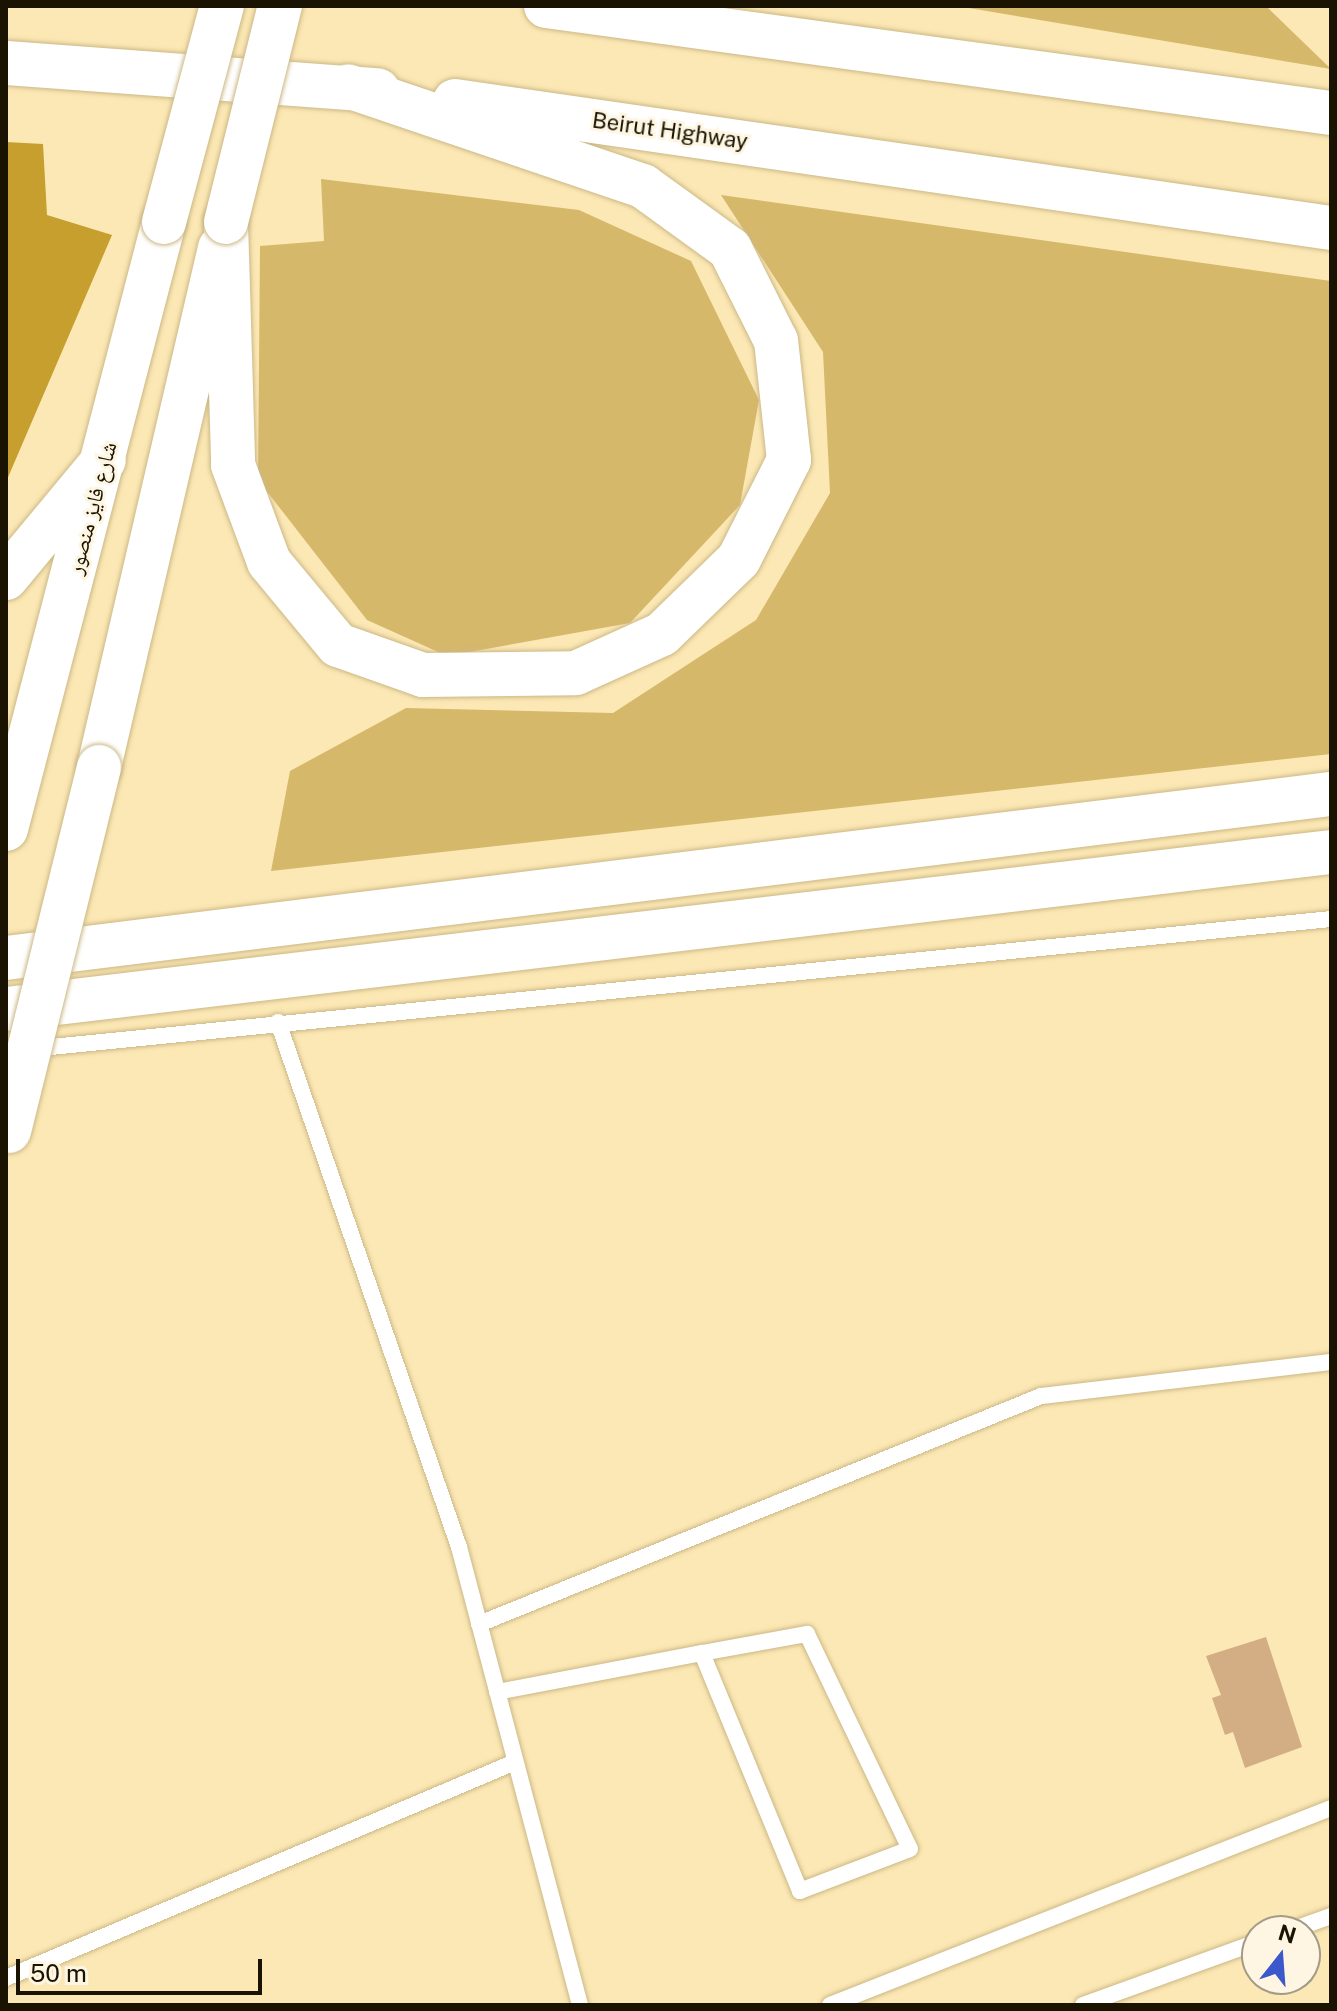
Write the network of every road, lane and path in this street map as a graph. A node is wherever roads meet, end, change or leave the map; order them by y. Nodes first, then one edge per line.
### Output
1 (222, 6) edge
2 (280, 6) edge
3 (546, 6) edge
4 (6, 63) edge
5 (80, 68) junction
6 (6, 72) edge
7 (348, 86) junction
8 (1331, 113) edge
9 (226, 222) junction
10 (1331, 228) edge
11 (104, 460) junction
12 (6, 578) edge
13 (1331, 794) edge
14 (10, 810) edge
15 (1331, 852) edge
16 (1331, 919) edge
17 (6, 958) edge
18 (6, 1009) edge
19 (278, 1022) junction
20 (6, 1052) edge
21 (7, 1135) edge
22 (1331, 1362) edge
23 (479, 1624) junction
24 (702, 1653) junction
25 (497, 1692) junction
26 (515, 1762) junction
27 (1331, 1808) edge
28 (1241, 1948) edge
29 (6, 1978) edge
30 (580, 2005) edge
31 (830, 2005) edge
32 (1083, 2005) edge

1 - 11 main road, شارع فايز منصور, bridge
2 - 9 main road, bridge
3 - 8 main road
4 - 5 main road, Beirut Highway
5 - 6 main road
5 - 7 main road, Beirut Highway
7 - 9 main road
7 - 10 main road, Beirut Highway
9 - 21 main road, bridge
11 - 12 main road
11 - 14 main road, شارع فايز منصور
13 - 17 main road
15 - 18 main road
16 - 19 lane
19 - 20 lane
19 - 23 lane
22 - 23 lane
23 - 25 lane
24 - 24 lane
24 - 25 lane
25 - 26 lane
26 - 29 lane
26 - 30 lane
27 - 31 lane
28 - 32 lane

